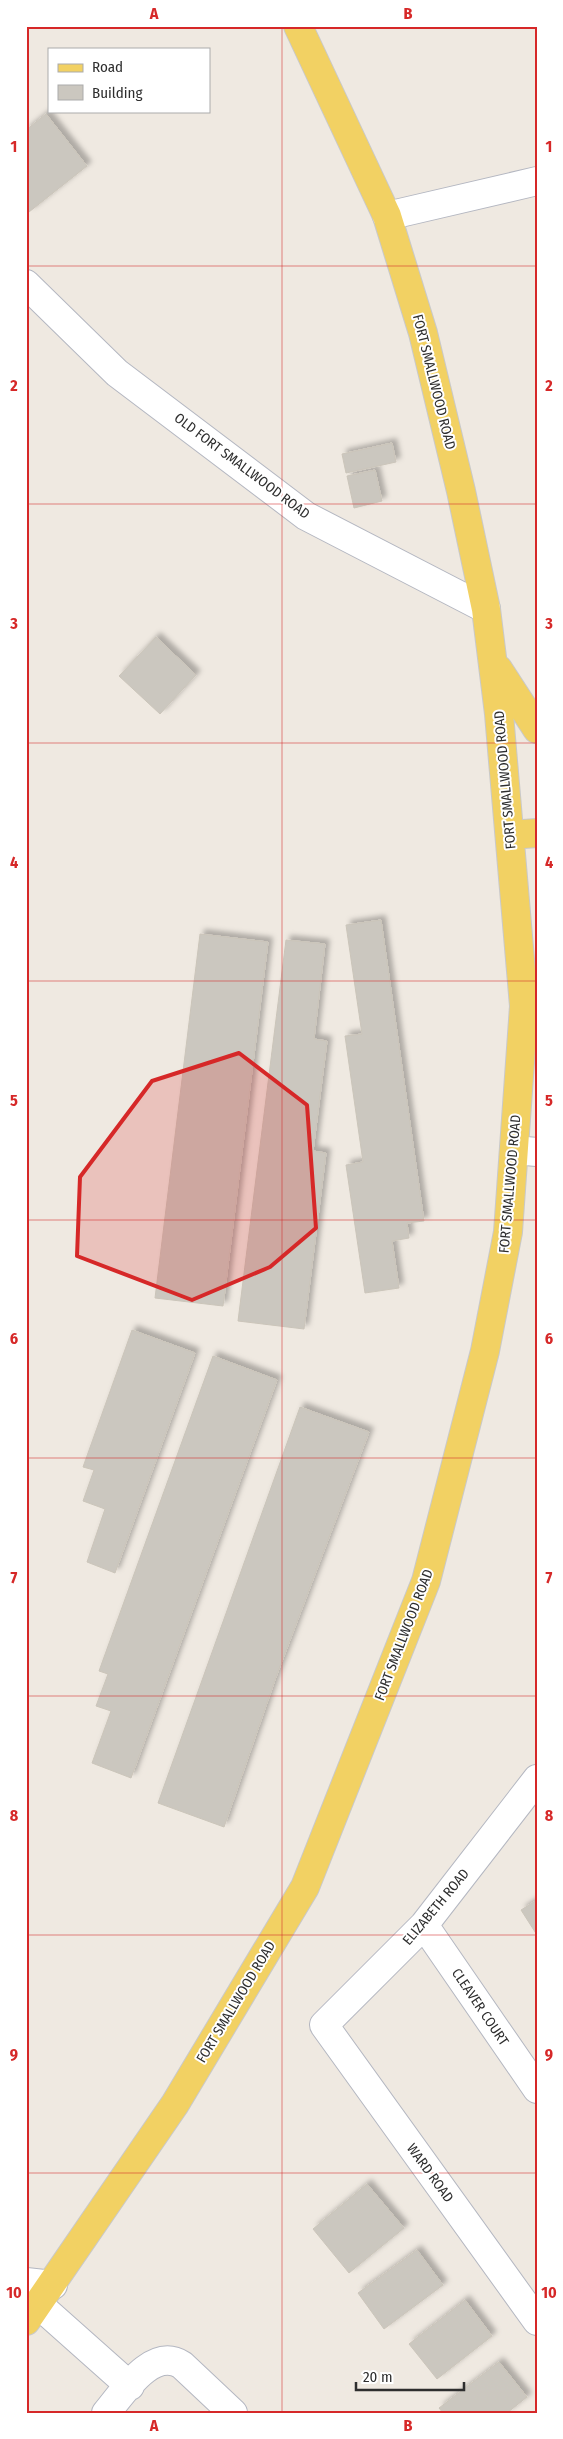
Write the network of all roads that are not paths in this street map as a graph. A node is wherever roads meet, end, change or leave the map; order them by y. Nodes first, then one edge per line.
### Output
1 (298, 26) edge
2 (537, 181) edge
3 (388, 216) junction
4 (26, 284) edge
5 (486, 609) junction
6 (492, 660) junction
7 (537, 729) edge
8 (524, 834) edge
9 (537, 980) edge
10 (524, 1006) junction
11 (526, 1151) edge
12 (537, 1779) edge
13 (424, 1925) junction
14 (324, 2026) joint
15 (537, 2089) edge
16 (36, 2298) edge
17 (537, 2321) edge
18 (130, 2386) junction
19 (106, 2413) edge
20 (234, 2413) edge

1 - 3 main road, FORT SMALLWOOD ROAD
2 - 3 street
3 - 5 main road, FORT SMALLWOOD ROAD
4 - 5 street, OLD FORT SMALLWOOD ROAD
5 - 6 main road, FORT SMALLWOOD ROAD
6 - 7 main road
6 - 8 main road, FORT SMALLWOOD ROAD
8 - 10 main road, FORT SMALLWOOD ROAD
9 - 10 main road
10 - 11 main road, FORT SMALLWOOD ROAD
11 - 16 main road, FORT SMALLWOOD ROAD
12 - 13 street, ELIZABETH ROAD
13 - 14 street, ELIZABETH ROAD
13 - 15 street, CLEAVER COURT
14 - 17 street, WARD ROAD
16 - 18 street
18 - 19 street
18 - 20 street

